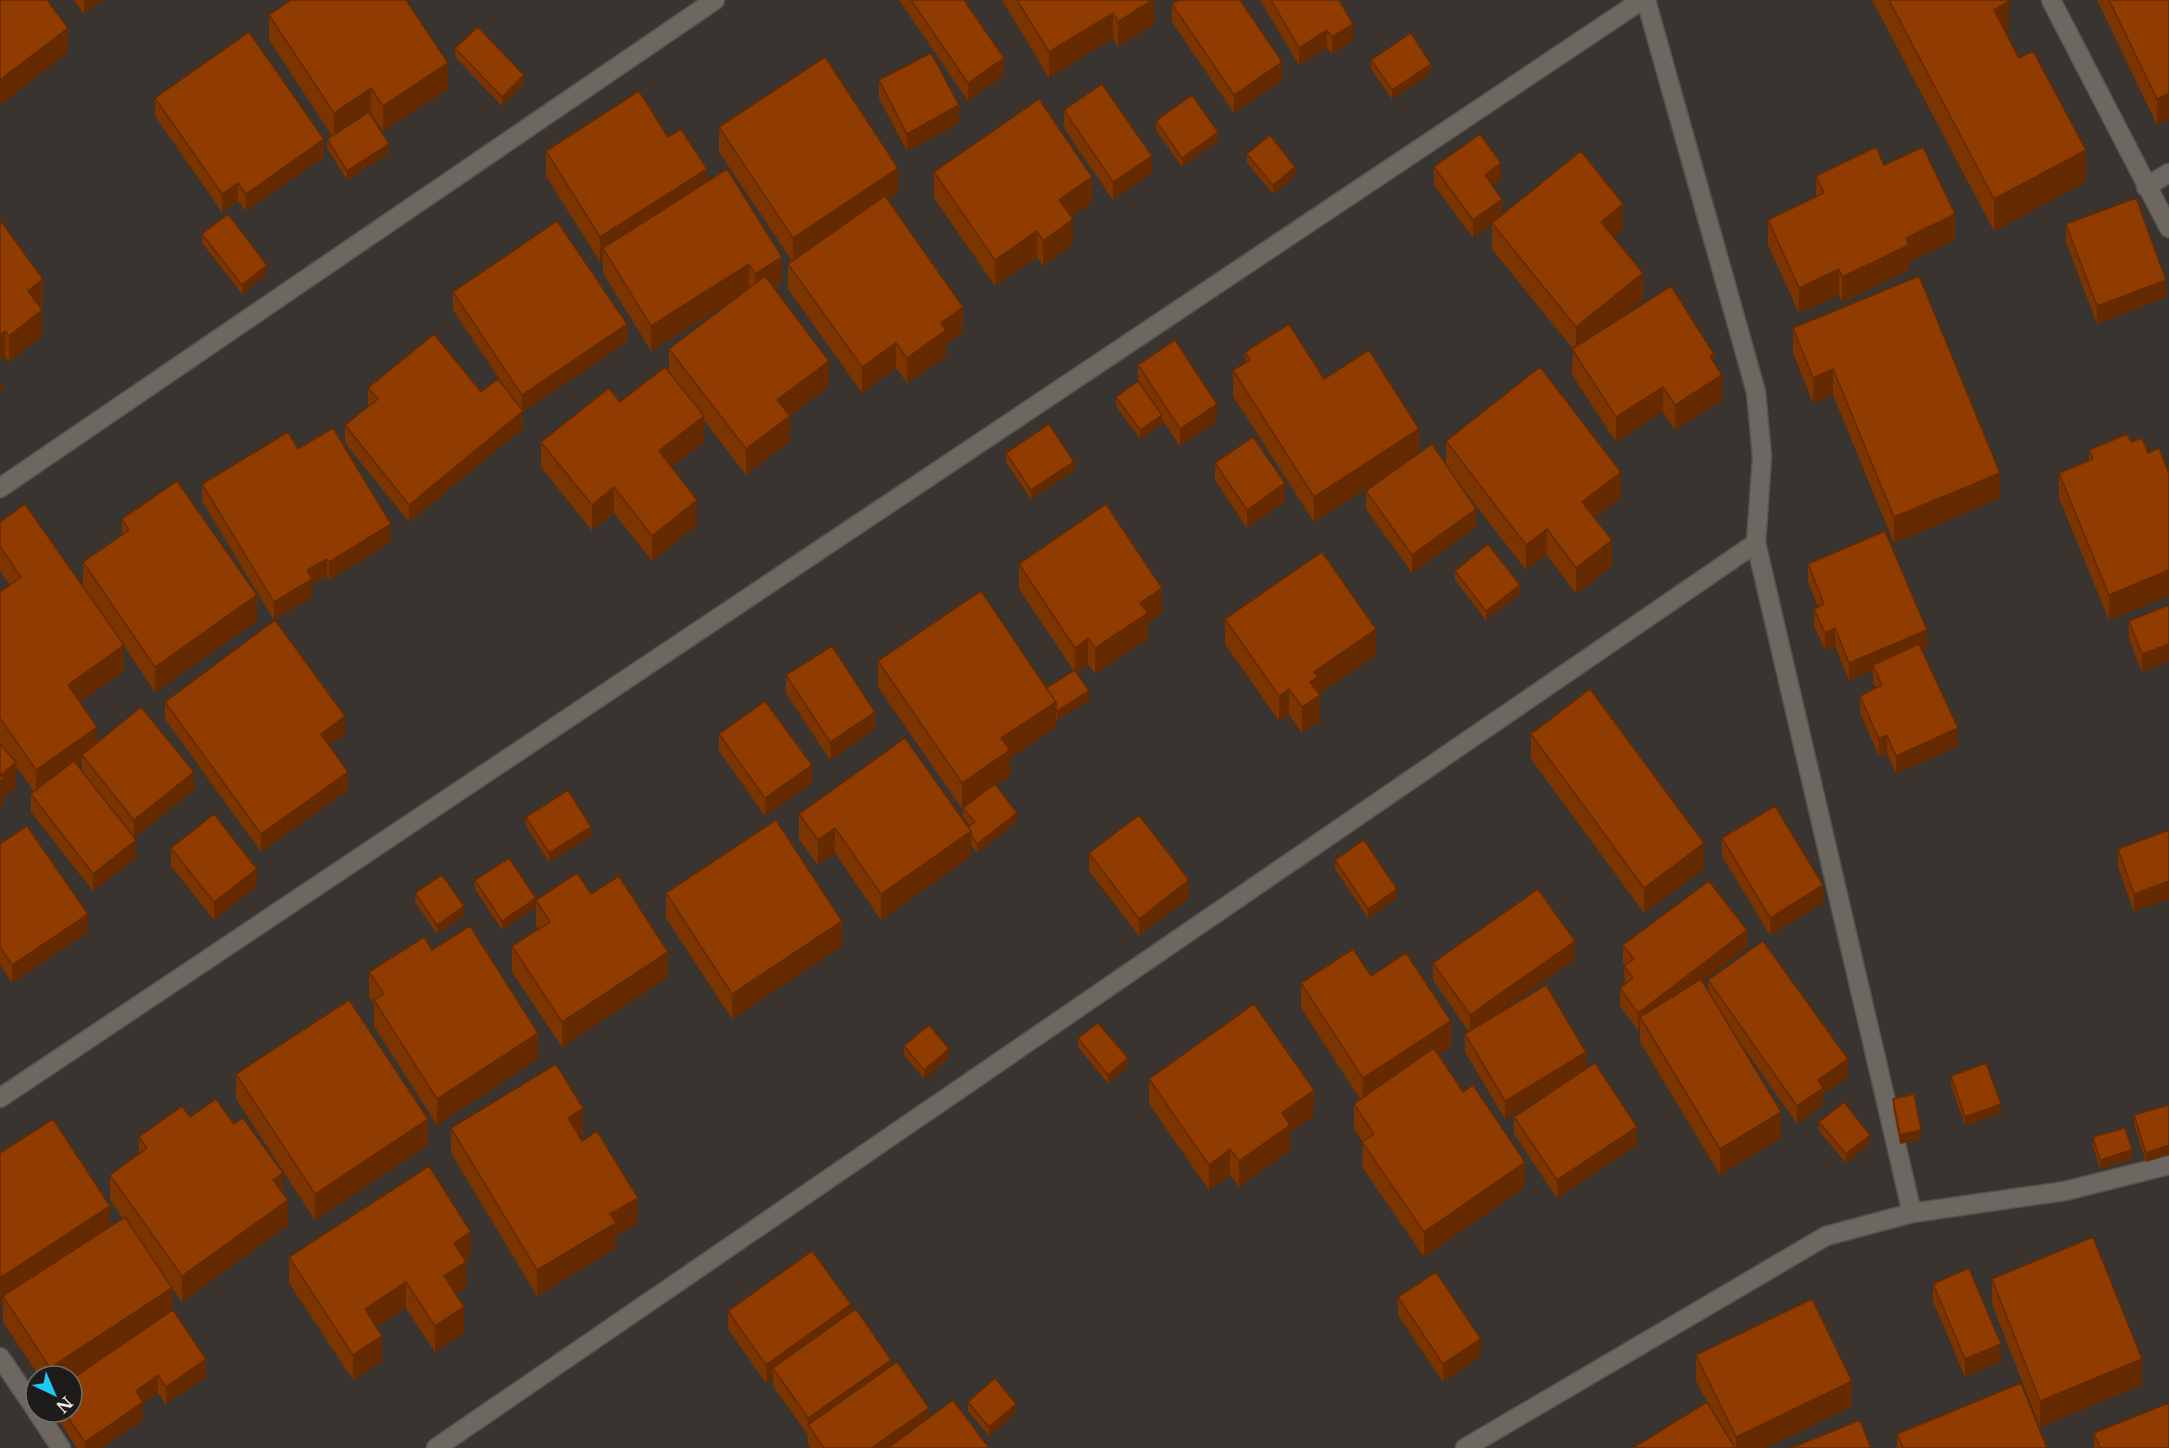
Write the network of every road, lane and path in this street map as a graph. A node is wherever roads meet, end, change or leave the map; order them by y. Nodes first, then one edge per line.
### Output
1 (715, 0) edge
2 (1642, 0) edge
3 (1646, 0) edge
4 (2051, 0) edge
5 (2169, 173) edge
6 (2146, 188) junction
7 (2169, 228) edge
8 (0, 488) edge
9 (1756, 543) junction
10 (0, 1098) edge
11 (2169, 1165) edge
12 (1912, 1213) junction
13 (0, 1357) edge
14 (24, 1392) edge
15 (46, 1424) edge
16 (62, 1448) edge
17 (436, 1448) edge
18 (1465, 1448) edge

1 - 8 street
2 - 10 street
3 - 9 street
4 - 6 street
5 - 6 street
6 - 7 street
9 - 12 street
9 - 17 street
11 - 12 street
12 - 18 street
13 - 14 street
15 - 16 street

